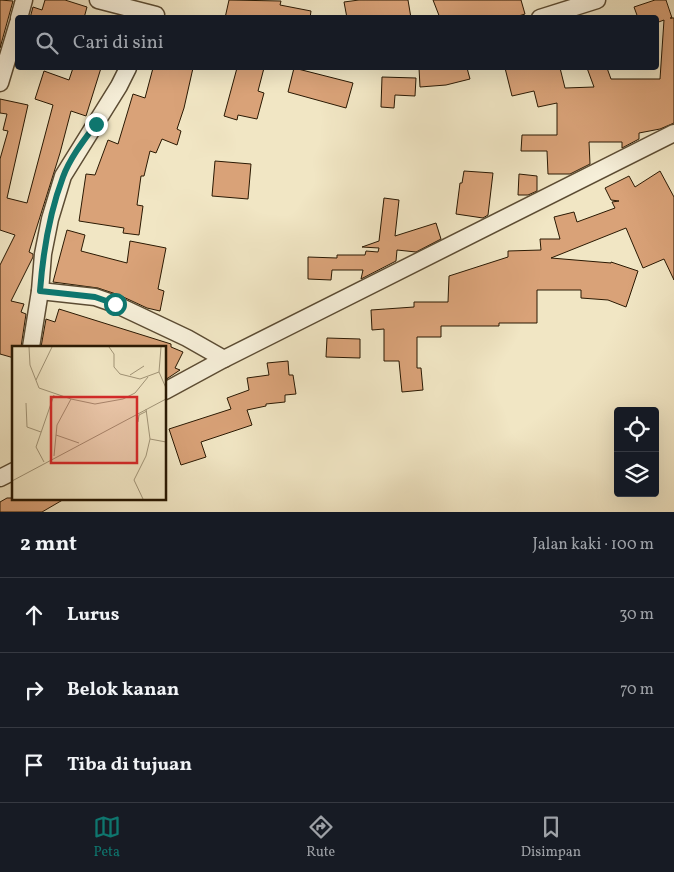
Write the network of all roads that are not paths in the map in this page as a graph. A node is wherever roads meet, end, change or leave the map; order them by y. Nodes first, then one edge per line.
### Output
1 (24, 0) edge
2 (98, 0) edge
3 (597, 0) edge
4 (20, 15) edge
5 (152, 15) edge
6 (550, 15) edge
7 (15, 33) edge
8 (127, 70) edge
9 (0, 83) edge
10 (674, 133) edge
11 (40, 291) junction
12 (31, 346) edge
13 (224, 359) junction
14 (166, 390) edge
15 (12, 472) edge
16 (0, 478) edge

1 - 4 street
2 - 5 street
3 - 6 street
7 - 9 street
8 - 11 street
10 - 13 street
11 - 12 street
11 - 13 street
13 - 14 street
15 - 16 street

